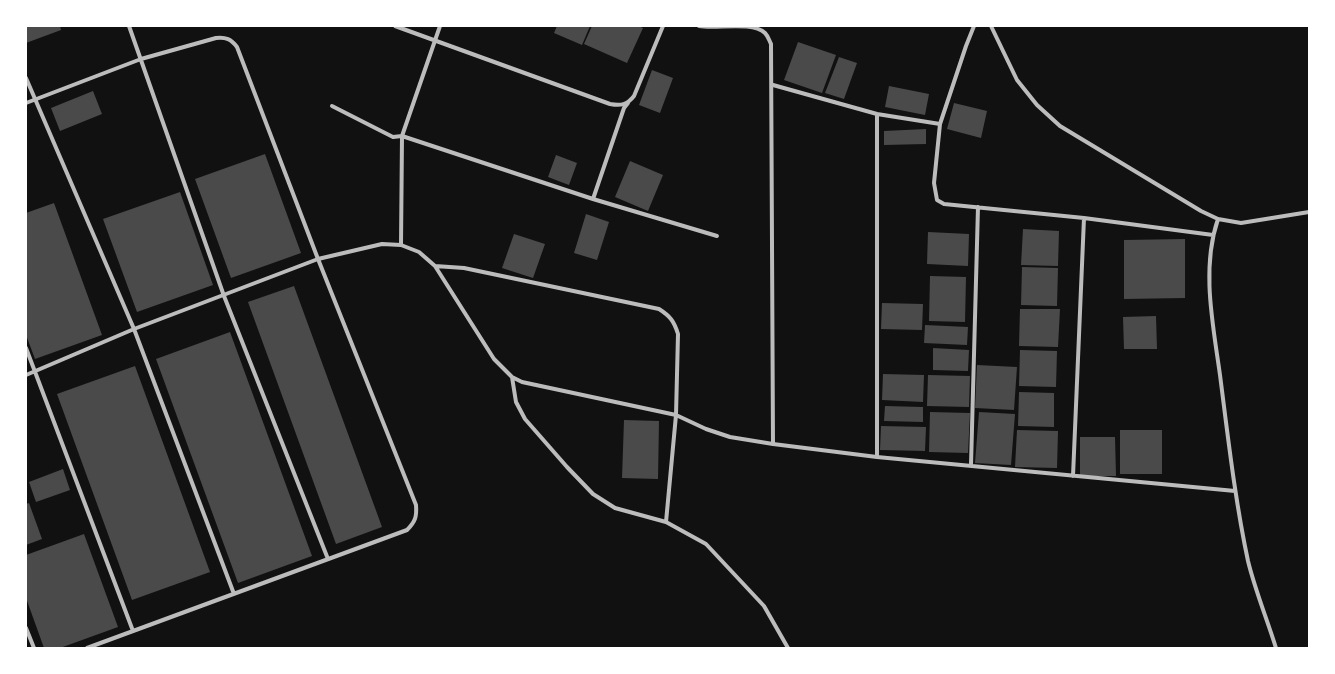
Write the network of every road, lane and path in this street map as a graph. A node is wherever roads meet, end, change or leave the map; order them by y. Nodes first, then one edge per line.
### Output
1 (130, 26) edge
2 (395, 26) edge
3 (440, 26) edge
4 (663, 26) edge
5 (699, 26) edge
6 (974, 26) edge
7 (991, 26) edge
8 (435, 41) junction
9 (142, 59) junction
10 (26, 78) edge
11 (773, 85) junction
12 (35, 100) junction
13 (26, 103) edge
14 (628, 103) junction
15 (332, 106) dead end
16 (877, 114) junction
17 (940, 124) junction
18 (402, 136) junction
19 (593, 199) junction
20 (978, 208) junction
21 (1309, 212) edge
22 (1084, 218) junction
23 (1218, 219) junction
24 (1213, 235) junction
25 (717, 236) dead end
26 (401, 245) junction
27 (318, 259) junction
28 (435, 266) junction
29 (224, 296) junction
30 (134, 329) junction
31 (26, 348) edge
32 (35, 371) junction
33 (26, 375) edge
34 (512, 377) junction
35 (676, 415) junction
36 (773, 444) junction
37 (877, 457) junction
38 (971, 465) junction
39 (1073, 476) junction
40 (1235, 491) junction
41 (666, 522) junction
42 (328, 559) junction
43 (234, 594) junction
44 (26, 628) edge
45 (133, 631) junction
46 (34, 648) edge
47 (87, 648) edge
48 (788, 648) edge
49 (1276, 648) edge

1 - 9 street
2 - 8 street
3 - 8 street
4 - 14 street
5 - 11 street
6 - 17 street
7 - 23 street
8 - 14 street
8 - 18 street
9 - 12 street
9 - 27 street
9 - 29 street
10 - 12 street
11 - 16 street
11 - 36 street
12 - 13 street
12 - 30 street
14 - 19 street
15 - 18 street
16 - 17 street
16 - 37 street
17 - 20 street
18 - 19 street
18 - 26 street
19 - 25 street
20 - 22 street
20 - 38 street
21 - 23 street
22 - 24 street
22 - 39 street
23 - 24 street
24 - 40 street
26 - 27 street
26 - 28 street
27 - 29 street
27 - 42 street
28 - 34 street
28 - 35 street
29 - 30 street
29 - 42 street
30 - 32 street
30 - 43 street
31 - 32 street
32 - 33 street
32 - 45 street
34 - 35 street
34 - 41 street
35 - 36 street
35 - 41 street
36 - 37 street
37 - 38 street
38 - 39 street
39 - 40 street
40 - 49 street
41 - 48 street
42 - 43 street
43 - 45 street
44 - 46 street
45 - 47 street

